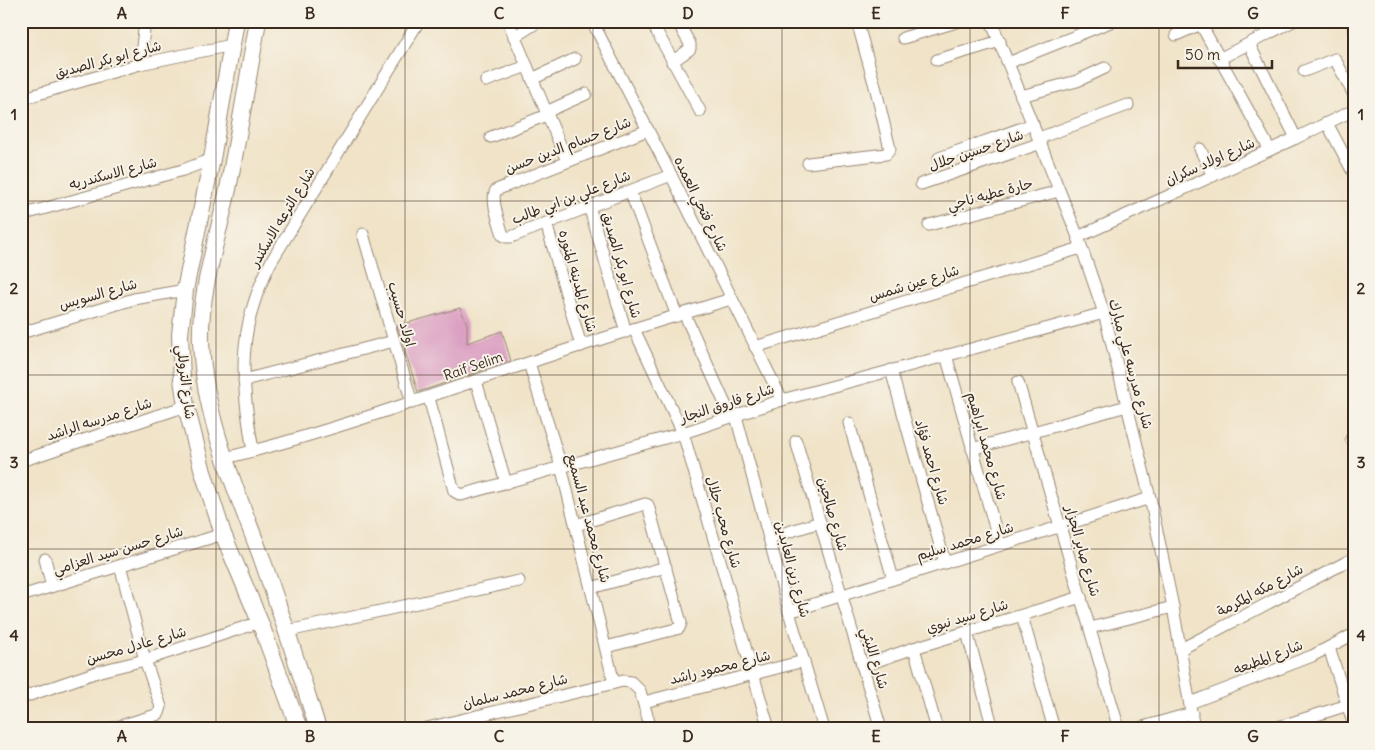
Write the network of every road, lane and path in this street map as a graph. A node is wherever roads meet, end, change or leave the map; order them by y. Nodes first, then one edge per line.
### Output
1 (145, 21) edge
2 (236, 21) edge
3 (258, 21) edge
4 (419, 21) edge
5 (508, 21) edge
6 (539, 21) edge
7 (592, 21) edge
8 (689, 21) edge
9 (857, 21) edge
10 (960, 21) edge
11 (991, 21) edge
12 (1112, 21) edge
13 (1293, 21) edge
14 (1351, 21) edge
15 (652, 22) edge
16 (1200, 22) edge
17 (1354, 27) edge
18 (1176, 35) dead end
19 (514, 37) junction
20 (903, 38) dead end
21 (1000, 41) junction
22 (1249, 44) junction
23 (232, 45) junction
24 (575, 59) dead end
25 (1219, 59) junction
26 (937, 60) dead end
27 (672, 62) junction
28 (1008, 63) junction
29 (140, 64) junction
30 (527, 66) junction
31 (1105, 68) dead end
32 (1304, 70) dead end
33 (532, 79) junction
34 (486, 80) dead end
35 (586, 94) dead end
36 (1354, 95) edge
37 (1021, 96) junction
38 (21, 99) edge
39 (1128, 105) dead end
40 (1354, 110) edge
41 (700, 111) dead end
42 (546, 113) junction
43 (1327, 123) junction
44 (1033, 124) junction
45 (648, 130) junction
46 (491, 138) dead end
47 (1296, 138) junction
48 (1040, 141) junction
49 (1200, 149) dead end
50 (1270, 150) junction
51 (939, 158) dead end
52 (212, 159) junction
53 (567, 161) junction
54 (808, 163) dead end
55 (1354, 174) edge
56 (671, 175) junction
57 (1213, 176) junction
58 (921, 184) dead end
59 (500, 188) joint
60 (630, 191) junction
61 (1059, 191) junction
62 (589, 206) junction
63 (21, 214) edge
64 (546, 223) junction
65 (929, 225) dead end
66 (362, 234) dead end
67 (1079, 242) junction
68 (185, 290) junction
69 (731, 299) junction
70 (1104, 313) junction
71 (681, 314) junction
72 (630, 331) junction
73 (21, 333) edge
74 (394, 341) junction
75 (581, 346) junction
76 (755, 347) junction
77 (946, 355) junction
78 (529, 362) junction
79 (891, 370) junction
80 (244, 380) junction
81 (476, 381) junction
82 (1018, 382) dead end
83 (429, 398) junction
84 (782, 400) junction
85 (412, 404) junction
86 (186, 406) junction
87 (1127, 406) junction
88 (733, 416) junction
89 (849, 423) dead end
90 (683, 432) junction
91 (1032, 433) junction
92 (796, 441) dead end
93 (972, 450) junction
94 (253, 451) junction
95 (225, 458) junction
96 (21, 461) edge
97 (561, 466) junction
98 (506, 482) junction
99 (1150, 498) junction
100 (820, 522) junction
101 (576, 525) junction
102 (1060, 526) junction
103 (224, 534) junction
104 (769, 538) junction
105 (1000, 545) junction
106 (1354, 558) edge
107 (45, 559) dead end
108 (945, 562) junction
109 (120, 565) junction
110 (666, 567) junction
111 (268, 575) junction
112 (893, 579) junction
113 (242, 581) junction
114 (519, 581) dead end
115 (52, 586) junction
116 (591, 588) junction
117 (21, 596) edge
118 (840, 596) junction
119 (1081, 597) junction
120 (1174, 607) junction
121 (789, 612) junction
122 (1022, 616) junction
123 (260, 622) junction
124 (1090, 628) junction
125 (288, 631) junction
126 (967, 632) junction
127 (1354, 634) edge
128 (606, 647) junction
129 (914, 648) junction
130 (1329, 648) junction
131 (1180, 649) junction
132 (145, 660) junction
133 (804, 661) junction
134 (862, 666) junction
135 (752, 674) junction
136 (614, 683) junction
137 (21, 698) edge
138 (644, 702) junction
139 (1351, 704) edge
140 (1191, 708) junction
141 (477, 716) junction
142 (1354, 724) edge
143 (936, 726) dead end
144 (115, 728) edge
145 (299, 729) edge
146 (318, 729) edge
147 (423, 729) edge
148 (481, 729) edge
149 (651, 729) edge
150 (769, 729) edge
151 (824, 729) edge
152 (881, 729) edge
153 (993, 729) edge
154 (1054, 729) edge
155 (1118, 729) edge
156 (1136, 729) edge
157 (1194, 729) edge
158 (1272, 729) edge

1 - 29 street
2 - 23 street, شارع التروللي
3 - 95 street, شارع التروللي
4 - 80 street, شارع الترعه الاسكندر
5 - 19 street
6 - 19 street
7 - 45 street, شارع فتحي العمده
8 - 27 street
9 - 54 street
10 - 20 street
11 - 21 street, شارع مدرسه علي مبارك
12 - 28 street
13 - 22 street
14 - 17 street
15 - 27 street
16 - 18 street
16 - 25 street
19 - 30 street
21 - 26 street
21 - 28 street, شارع مدرسه علي مبارك
22 - 25 street
22 - 47 street
23 - 29 street, شارع ابو بكر الصديق
23 - 52 street, شارع التروللي
24 - 33 street
25 - 50 street
27 - 41 street
28 - 37 street, شارع مدرسه علي مبارك
29 - 38 street, شارع ابو بكر الصديق
30 - 33 street
30 - 34 street
31 - 37 street
32 - 36 street
33 - 42 street
35 - 42 street
37 - 44 street, شارع مدرسه علي مبارك
39 - 48 street, شارع حسين جلال
40 - 43 street, شارع اولاد سكران
42 - 46 street
42 - 53 street
43 - 47 street, شارع اولاد سكران
43 - 55 street
44 - 48 street, شارع مدرسه علي مبارك
44 - 51 street
45 - 53 street, شارع حسام الدين حسن
45 - 56 street, شارع فتحي العمده
47 - 50 street, شارع اولاد سكران
48 - 58 street, شارع حسين جلال
48 - 61 street, شارع مدرسه علي مبارك
49 - 57 street
50 - 57 street, شارع اولاد سكران
52 - 63 street, شارع الاسكندريه
52 - 68 street, شارع التروللي
53 - 59 street, شارع حسام الدين حسن
56 - 60 street, شارع علي بن ابي طالب
56 - 69 street, شارع فتحي العمده
57 - 67 street, شارع اولاد سكران
59 - 64 street, شارع علي بن ابي طالب
60 - 62 street, شارع علي بن ابي طالب
60 - 71 street, شارع زين العابدين
61 - 65 street, حارة عطيه ناجي
61 - 67 street, شارع مدرسه علي مبارك
62 - 64 street, شارع علي بن ابي طالب
62 - 72 street, شارع ابو بكر الصديق
64 - 75 street, شارع المدينه المنوره
66 - 74 street, اولاد حسيب
67 - 70 street, شارع مدرسه علي مبارك
67 - 76 street, شارع عين شمس
68 - 73 street, شارع السويس
68 - 86 street, شارع التروللي
69 - 71 street, Raif Selim
69 - 76 street, شارع فتحي العمده
70 - 77 street, شارع فاروق النجار
70 - 87 street, شارع مدرسه علي مبارك
71 - 72 street, Raif Selim
71 - 88 street, شارع زين العابدين
72 - 75 street, Raif Selim
72 - 90 street, شارع محب جلال
74 - 80 street
74 - 85 street, اولاد حسيب
75 - 78 street, Raif Selim
76 - 84 street, شارع فتحي العمده
77 - 79 street, شارع فاروق النجار
77 - 93 street, شارع محمد ابراهيم
78 - 81 street, Raif Selim
78 - 97 street, شارع محمد عبد السميع
79 - 84 street, شارع فاروق النجار
79 - 108 street, شارع احمد فؤاد
80 - 94 street, شارع الترعه الاسكندر
81 - 83 street, Raif Selim
81 - 98 street
82 - 91 street, شارع صابر الجزار
83 - 85 street, Raif Selim
83 - 98 street, شارع فاروق النجار
84 - 88 street, شارع فاروق النجار
85 - 94 street, Raif Selim
86 - 96 street, شارع مدرسه الراشد
86 - 103 street, شارع التروللي
87 - 91 street
87 - 99 street, شارع مدرسه علي مبارك
88 - 90 street, شارع فاروق النجار
88 - 104 street, شارع زين العابدين
89 - 112 street
90 - 97 street, شارع فاروق النجار
90 - 135 street, شارع محب جلال
91 - 93 street
91 - 102 street, شارع صابر الجزار
92 - 100 street, شارع صالحين
93 - 105 street, شارع محمد ابراهيم
94 - 95 street, Raif Selim
95 - 111 street, شارع التروللي
97 - 98 street, شارع فاروق النجار
97 - 101 street, شارع محمد عبد السميع
99 - 102 street, شارع محمد سليم
99 - 120 street, شارع مدرسه علي مبارك
100 - 104 street
100 - 118 street, شارع صالحين
101 - 110 street
101 - 116 street, شارع محمد عبد السميع
102 - 105 street, شارع محمد سليم
102 - 119 street, شارع صابر الجزار
103 - 109 street, شارع حسن سيد العزامي
103 - 113 street, شارع التروللي
104 - 121 street, شارع زين العابدين
105 - 108 street, شارع محمد سليم
106 - 131 street, شارع مكه المكرمة
107 - 115 street
108 - 112 street, شارع محمد سليم
109 - 115 street, شارع حسن سيد العزامي
109 - 132 street
110 - 116 street
110 - 128 street
111 - 113 street
111 - 125 street, شارع التروللي
112 - 118 street, شارع محمد سليم
113 - 123 street, شارع التروللي
114 - 125 street
115 - 117 street, شارع حسن سيد العزامي
116 - 128 street, شارع محمد عبد السميع
118 - 121 street, شارع محمد سليم
118 - 134 street, شارع الليثي
119 - 122 street, شارع سيد نبوي
119 - 124 street, شارع صابر الجزار
120 - 124 street
120 - 131 street, شارع مدرسه علي مبارك
121 - 133 street, شارع زين العابدين
122 - 126 street, شارع سيد نبوي
122 - 154 street
123 - 132 street, شارع عادل محسن
123 - 145 street, شارع التروللي
124 - 155 street, شارع صابر الجزار
125 - 146 street, شارع التروللي
126 - 129 street, شارع سيد نبوي
126 - 153 street
127 - 130 street, شارع المطبعه
128 - 136 street, شارع محمد عبد السميع
129 - 134 street, شارع سيد نبوي
129 - 143 street
130 - 139 street
130 - 140 street, شارع المطبعه
131 - 140 street, شارع مدرسه علي مبارك
132 - 137 street, شارع عادل محسن
132 - 144 street
133 - 135 street, شارع محمود راشد
133 - 151 street, شارع زين العابدين
134 - 152 street, شارع الليثي
135 - 138 street, شارع محمود راشد
135 - 150 street, شارع محب جلال
136 - 138 street
136 - 141 street, شارع محمد سلمان
138 - 149 street
139 - 142 street
139 - 158 street
140 - 156 street, شارع المطبعه
140 - 157 street, شارع مدرسه علي مبارك
141 - 147 street, شارع محمد سلمان
141 - 148 street

